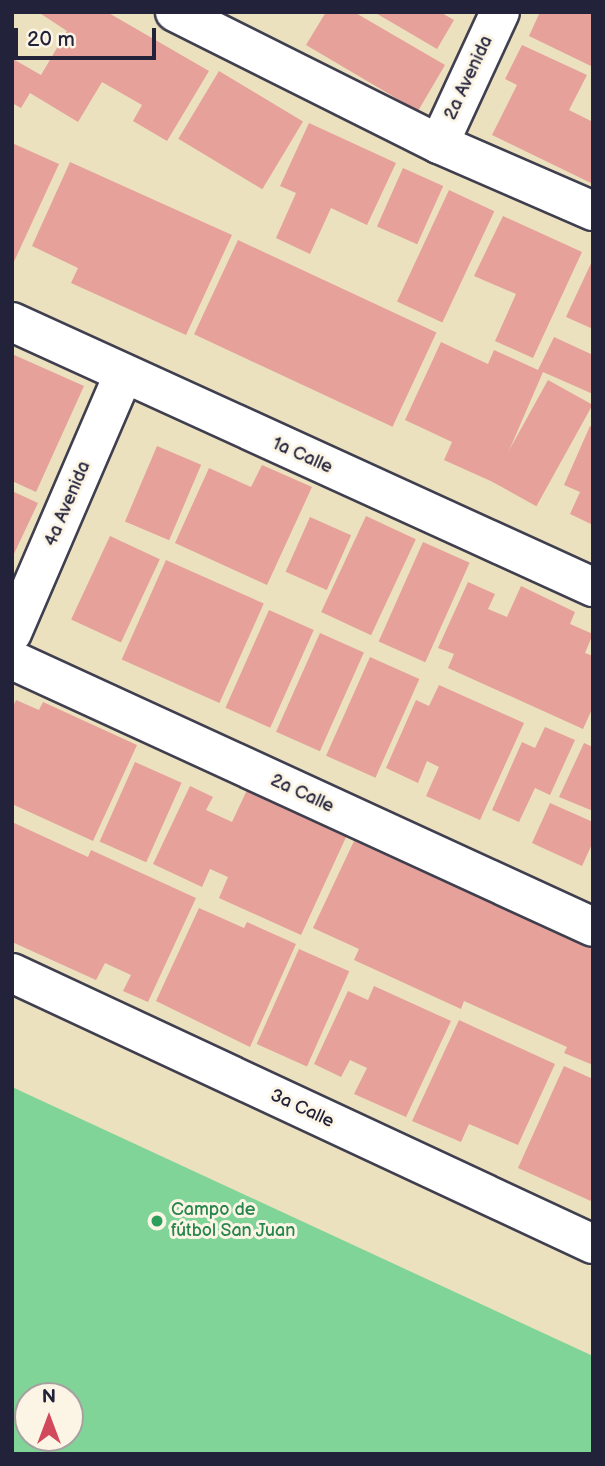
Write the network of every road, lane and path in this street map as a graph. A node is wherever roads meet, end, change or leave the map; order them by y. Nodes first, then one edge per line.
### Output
1 (175, 12) edge
2 (500, 12) edge
3 (439, 144) junction
4 (593, 211) edge
5 (12, 322) edge
6 (123, 375) junction
7 (593, 587) edge
8 (12, 633) edge
9 (12, 660) edge
10 (593, 927) edge
11 (12, 974) edge
12 (593, 1244) edge

1 - 3 street
2 - 3 street, 2a Avenida
3 - 4 street
5 - 6 street, 1a Calle
6 - 7 street, 1a Calle
6 - 8 street, 4a Avenida
9 - 10 street, 2a Calle
11 - 12 street, 3a Calle

